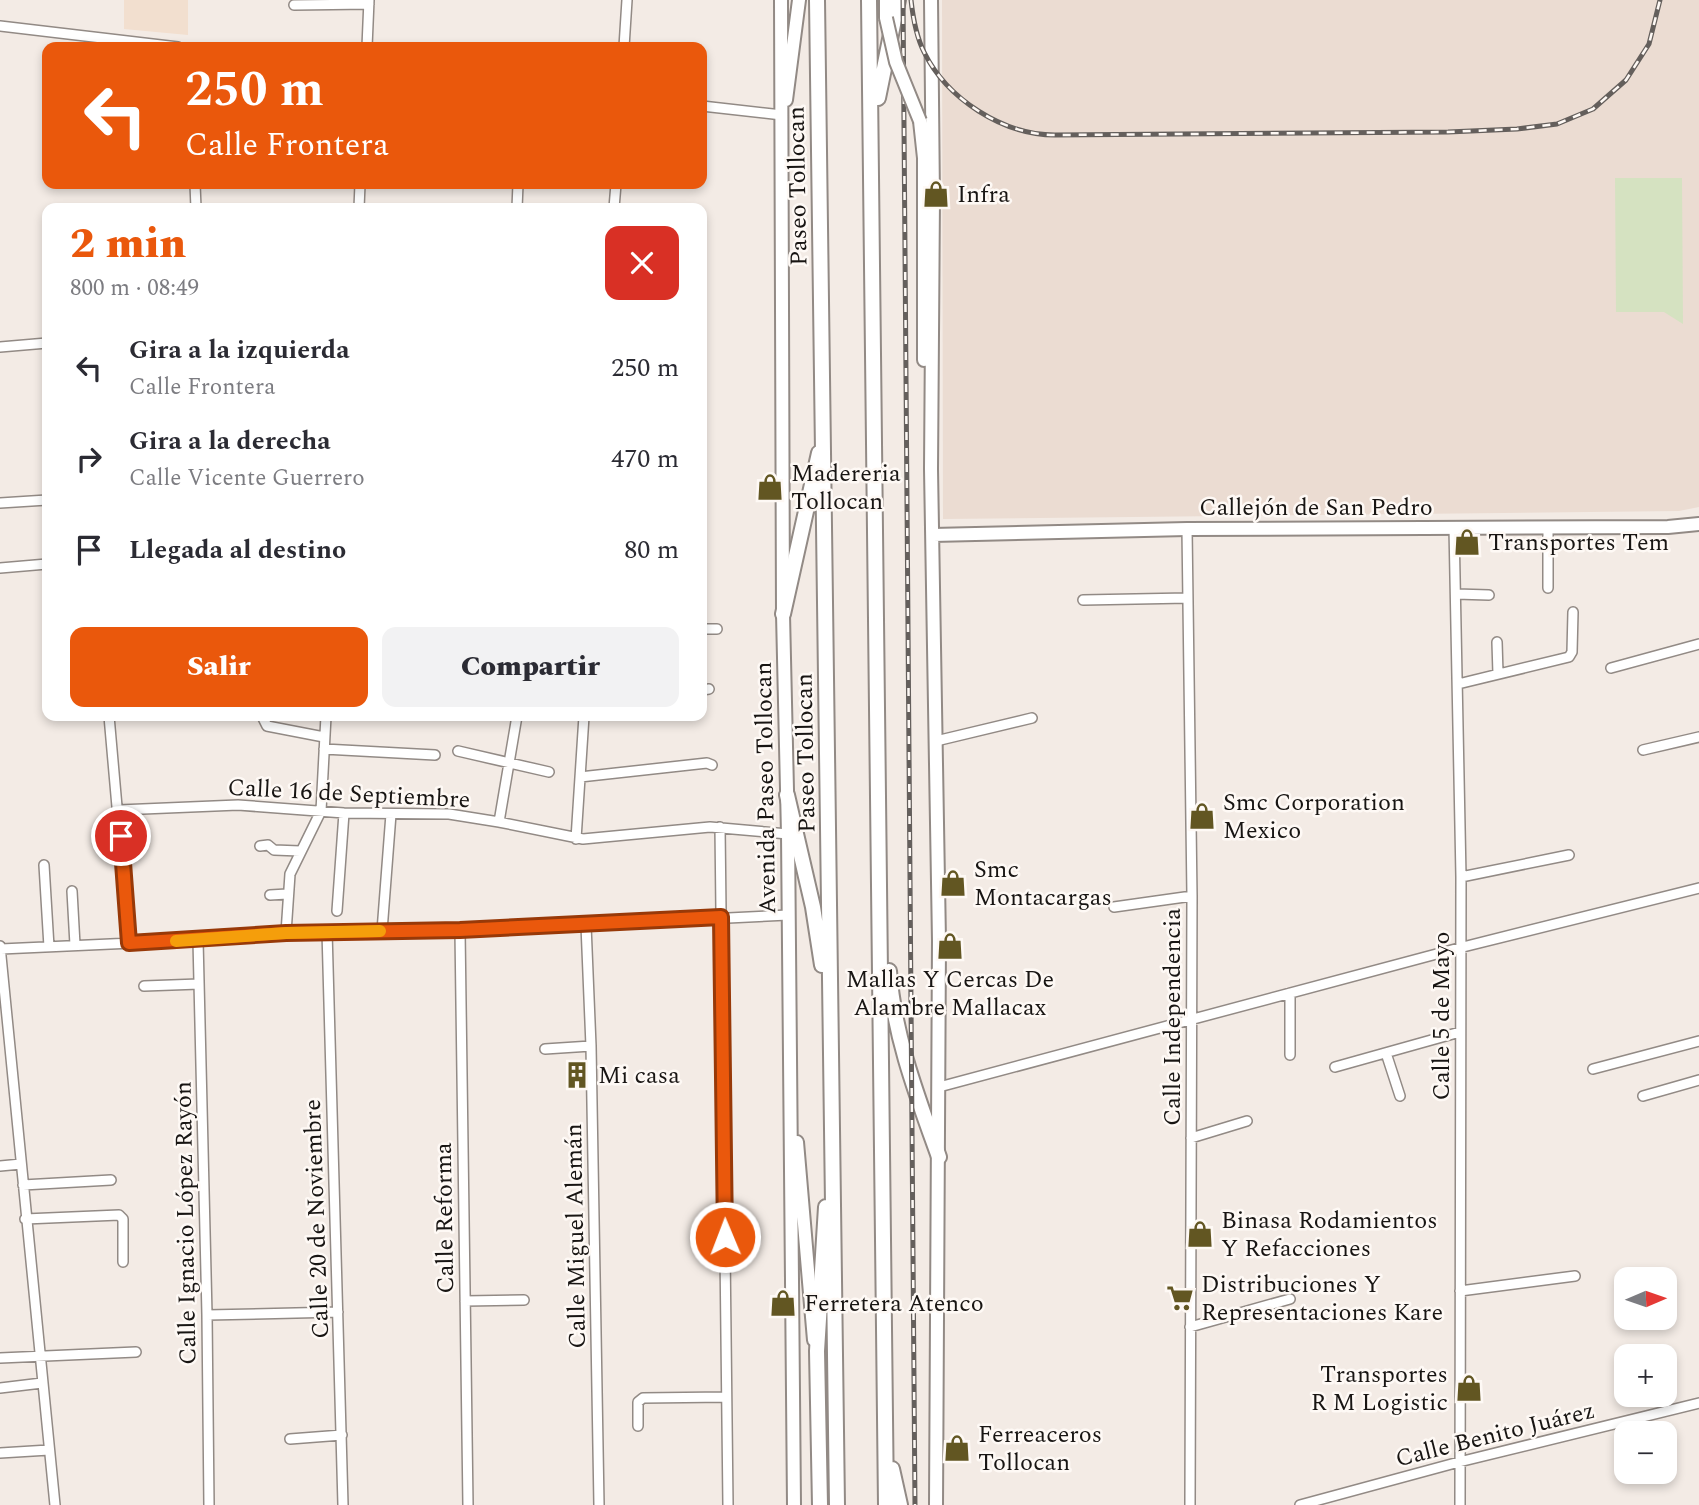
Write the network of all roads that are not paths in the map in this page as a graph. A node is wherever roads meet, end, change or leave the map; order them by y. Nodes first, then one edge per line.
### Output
1 (626, 0) edge
2 (781, 0) edge
3 (799, 0) edge
4 (817, 0) edge
5 (869, 0) edge
6 (886, 0) edge
7 (898, 0) edge
8 (931, 0) edge
9 (369, 2) edge
10 (294, 5) dead end
11 (0, 26) edge
12 (140, 42) edge
13 (367, 42) edge
14 (624, 42) edge
15 (707, 107) edge
16 (782, 115) junction
17 (872, 145) junction
18 (42, 343) edge
19 (0, 347) edge
20 (824, 431) junction
21 (42, 500) edge
22 (0, 503) edge
23 (932, 517) junction
24 (1699, 524) edge
25 (1454, 527) junction
26 (1548, 528) junction
27 (1187, 529) junction
28 (933, 535) junction
29 (42, 564) edge
30 (0, 568) edge
31 (1548, 588) dead end
32 (1456, 594) junction
33 (1489, 595) dead end
34 (1188, 598) junction
35 (1083, 600) dead end
36 (1573, 611) dead end
37 (783, 614) junction
38 (707, 629) edge
39 (717, 629) dead end
40 (1497, 642) dead end
41 (1699, 644) edge
42 (1611, 668) dead end
43 (1498, 674) junction
44 (1458, 684) junction
45 (1032, 718) dead end
46 (110, 721) edge
47 (264, 721) edge
48 (326, 721) edge
49 (516, 721) edge
50 (584, 721) edge
51 (324, 737) junction
52 (1699, 737) edge
53 (936, 741) junction
54 (324, 749) junction
55 (1643, 750) dead end
56 (458, 751) dead end
57 (435, 755) dead end
58 (508, 762) junction
59 (712, 765) dead end
60 (549, 772) dead end
61 (580, 777) junction
62 (787, 795) junction
63 (119, 810) junction
64 (321, 811) junction
65 (344, 813) junction
66 (391, 814) junction
67 (499, 822) junction
68 (720, 827) junction
69 (788, 834) junction
70 (880, 834) junction
71 (576, 839) junction
72 (260, 846) dead end
73 (300, 851) junction
74 (1569, 855) dead end
75 (44, 865) dead end
76 (1461, 877) junction
77 (1699, 888) edge
78 (72, 891) dead end
79 (287, 894) junction
80 (270, 895) dead end
81 (1192, 896) junction
82 (1114, 907) dead end
83 (337, 911) dead end
84 (788, 915) junction
85 (721, 917) junction
86 (586, 925) junction
87 (460, 930) junction
88 (327, 931) junction
89 (382, 931) junction
90 (286, 933) junction
91 (198, 940) junction
92 (129, 943) junction
93 (75, 945) junction
94 (0, 947) edge
95 (49, 947) junction
96 (1460, 948) junction
97 (199, 984) junction
98 (144, 986) dead end
99 (1290, 993) junction
100 (2, 997) edge
101 (830, 1007) junction
102 (1192, 1019) junction
103 (1460, 1032) junction
104 (1699, 1041) edge
105 (591, 1046) junction
106 (545, 1049) dead end
107 (1385, 1053) junction
108 (1290, 1055) dead end
109 (1335, 1067) dead end
110 (1592, 1069) dead end
111 (1699, 1080) edge
112 (939, 1087) junction
113 (1400, 1096) dead end
114 (1643, 1096) dead end
115 (789, 1115) junction
116 (1247, 1121) dead end
117 (1191, 1138) junction
118 (939, 1157) junction
119 (832, 1161) junction
120 (20, 1164) junction
121 (0, 1166) edge
122 (111, 1180) dead end
123 (23, 1185) junction
124 (25, 1219) junction
125 (123, 1262) dead end
126 (1575, 1276) dead end
127 (1460, 1291) junction
128 (1290, 1299) dead end
129 (524, 1300) dead end
130 (465, 1301) junction
131 (338, 1312) junction
132 (207, 1315) junction
133 (1190, 1327) junction
134 (817, 1351) junction
135 (136, 1352) dead end
136 (39, 1355) junction
137 (0, 1358) edge
138 (42, 1383) junction
139 (0, 1388) edge
140 (726, 1397) junction
141 (1699, 1403) edge
142 (638, 1426) dead end
143 (342, 1435) junction
144 (290, 1439) dead end
145 (885, 1439) junction
146 (49, 1450) junction
147 (936, 1451) junction
148 (0, 1453) edge
149 (794, 1460) junction
150 (1459, 1462) junction
151 (55, 1505) edge
152 (209, 1505) edge
153 (343, 1505) edge
154 (468, 1505) edge
155 (599, 1505) edge
156 (728, 1505) edge
157 (794, 1505) edge
158 (802, 1505) edge
159 (820, 1505) edge
160 (837, 1505) edge
161 (887, 1505) edge
162 (900, 1505) edge
163 (936, 1505) edge
164 (944, 1505) edge
165 (1190, 1505) edge
166 (1300, 1505) edge
167 (1460, 1505) edge

1 - 14 street
2 - 16 main road, Avenida Paseo Tollocan
3 - 16 main road, Avenida Paseo Tollocan
4 - 20 highway, Paseo Tollocan
5 - 17 highway
6 - 23 main road, bridge
7 - 17 highway
8 - 23 main road
9 - 10 street
9 - 13 street
11 - 12 street
15 - 16 street
16 - 37 main road, Avenida Paseo Tollocan
17 - 70 highway
18 - 19 street
20 - 37 highway
20 - 101 highway, Paseo Tollocan
21 - 22 street
23 - 28 main road
24 - 26 main road, Callejón de San Pedro
25 - 26 main road, Callejón de San Pedro
25 - 27 main road, Callejón de San Pedro
25 - 32 street, Calle 5 de Mayo
26 - 31 street
27 - 28 main road, Callejón de San Pedro
27 - 34 street, Calle Independencia
28 - 53 main road
29 - 30 street
32 - 33 street
32 - 44 street, Calle 5 de Mayo
34 - 35 street
34 - 81 street, Calle Independencia
36 - 43 street
37 - 62 main road, Avenida Paseo Tollocan
38 - 39 street
40 - 43 street
41 - 42 street
43 - 44 street
44 - 76 street, Calle 5 de Mayo
45 - 53 street
46 - 63 street
47 - 51 street
48 - 51 street
49 - 58 street
50 - 61 street
51 - 54 street
52 - 55 street
53 - 112 main road
54 - 57 street
54 - 64 street
56 - 58 street
58 - 60 street
58 - 67 street
59 - 61 street
61 - 71 street
62 - 69 main road, Avenida Paseo Tollocan
62 - 101 highway
63 - 64 street, Calle 16 de Septiembre
63 - 92 street
64 - 65 street, Calle 16 de Septiembre
64 - 73 street
65 - 66 street, Calle 16 de Septiembre
65 - 83 street
66 - 67 street, Calle 16 de Septiembre
66 - 89 street
67 - 71 street, Calle 16 de Septiembre
68 - 69 street, Calle 16 de Septiembre
68 - 71 street, Calle 16 de Septiembre
68 - 85 street
69 - 84 main road, Avenida Paseo Tollocan
70 - 118 highway
70 - 145 highway
72 - 73 street
73 - 79 street
74 - 76 street
75 - 95 street
76 - 96 street, Calle 5 de Mayo
77 - 96 street
78 - 93 street
79 - 80 street
79 - 90 street
81 - 82 street
81 - 102 street, Calle Independencia
84 - 85 street
84 - 115 main road, Avenida Paseo Tollocan
85 - 86 street
85 - 140 street
86 - 87 street
86 - 105 street, Calle Miguel Alemán
87 - 89 street
87 - 130 street, Calle Reforma
88 - 89 street
88 - 90 street
88 - 131 street, Calle 20 de Noviembre
90 - 91 street
91 - 92 street
91 - 97 street, Calle Ignacio López Rayón
92 - 93 street
93 - 95 street
94 - 95 street
94 - 100 street
96 - 99 street
96 - 103 street, Calle 5 de Mayo
97 - 98 street
97 - 132 street, Calle Ignacio López Rayón
99 - 102 street
99 - 108 street
100 - 120 street
101 - 119 highway, Paseo Tollocan
102 - 112 street
102 - 117 street, Calle Independencia
103 - 107 street
103 - 127 street, Calle 5 de Mayo
104 - 110 street
105 - 106 street
105 - 155 street, Calle Miguel Alemán
107 - 109 street
107 - 113 street
111 - 114 street
112 - 118 main road
115 - 134 main road
115 - 149 main road, Avenida Paseo Tollocan
116 - 117 street
117 - 133 street, Calle Independencia
118 - 147 main road
119 - 134 highway
119 - 160 highway, Paseo Tollocan
120 - 121 street
120 - 123 street
122 - 123 street
123 - 124 street
124 - 125 street
124 - 136 street
126 - 127 street
127 - 150 street, Calle 5 de Mayo
128 - 133 street
129 - 130 street
130 - 154 street, Calle Reforma
131 - 132 street
131 - 143 street, Calle 20 de Noviembre
132 - 152 street, Calle Ignacio López Rayón
133 - 165 street, Calle Independencia
134 - 159 highway
135 - 136 street
136 - 137 street
136 - 138 street
138 - 139 street
138 - 146 street
140 - 142 street
140 - 156 street
141 - 150 street, Calle Benito Juárez
143 - 144 street
143 - 153 street, Calle 20 de Noviembre
145 - 161 highway
145 - 162 highway
146 - 148 street
146 - 151 street
147 - 163 main road
147 - 164 main road
149 - 157 main road, Avenida Paseo Tollocan
149 - 158 main road, Avenida Paseo Tollocan
150 - 166 street, Calle Benito Juárez
150 - 167 street, Calle 5 de Mayo

